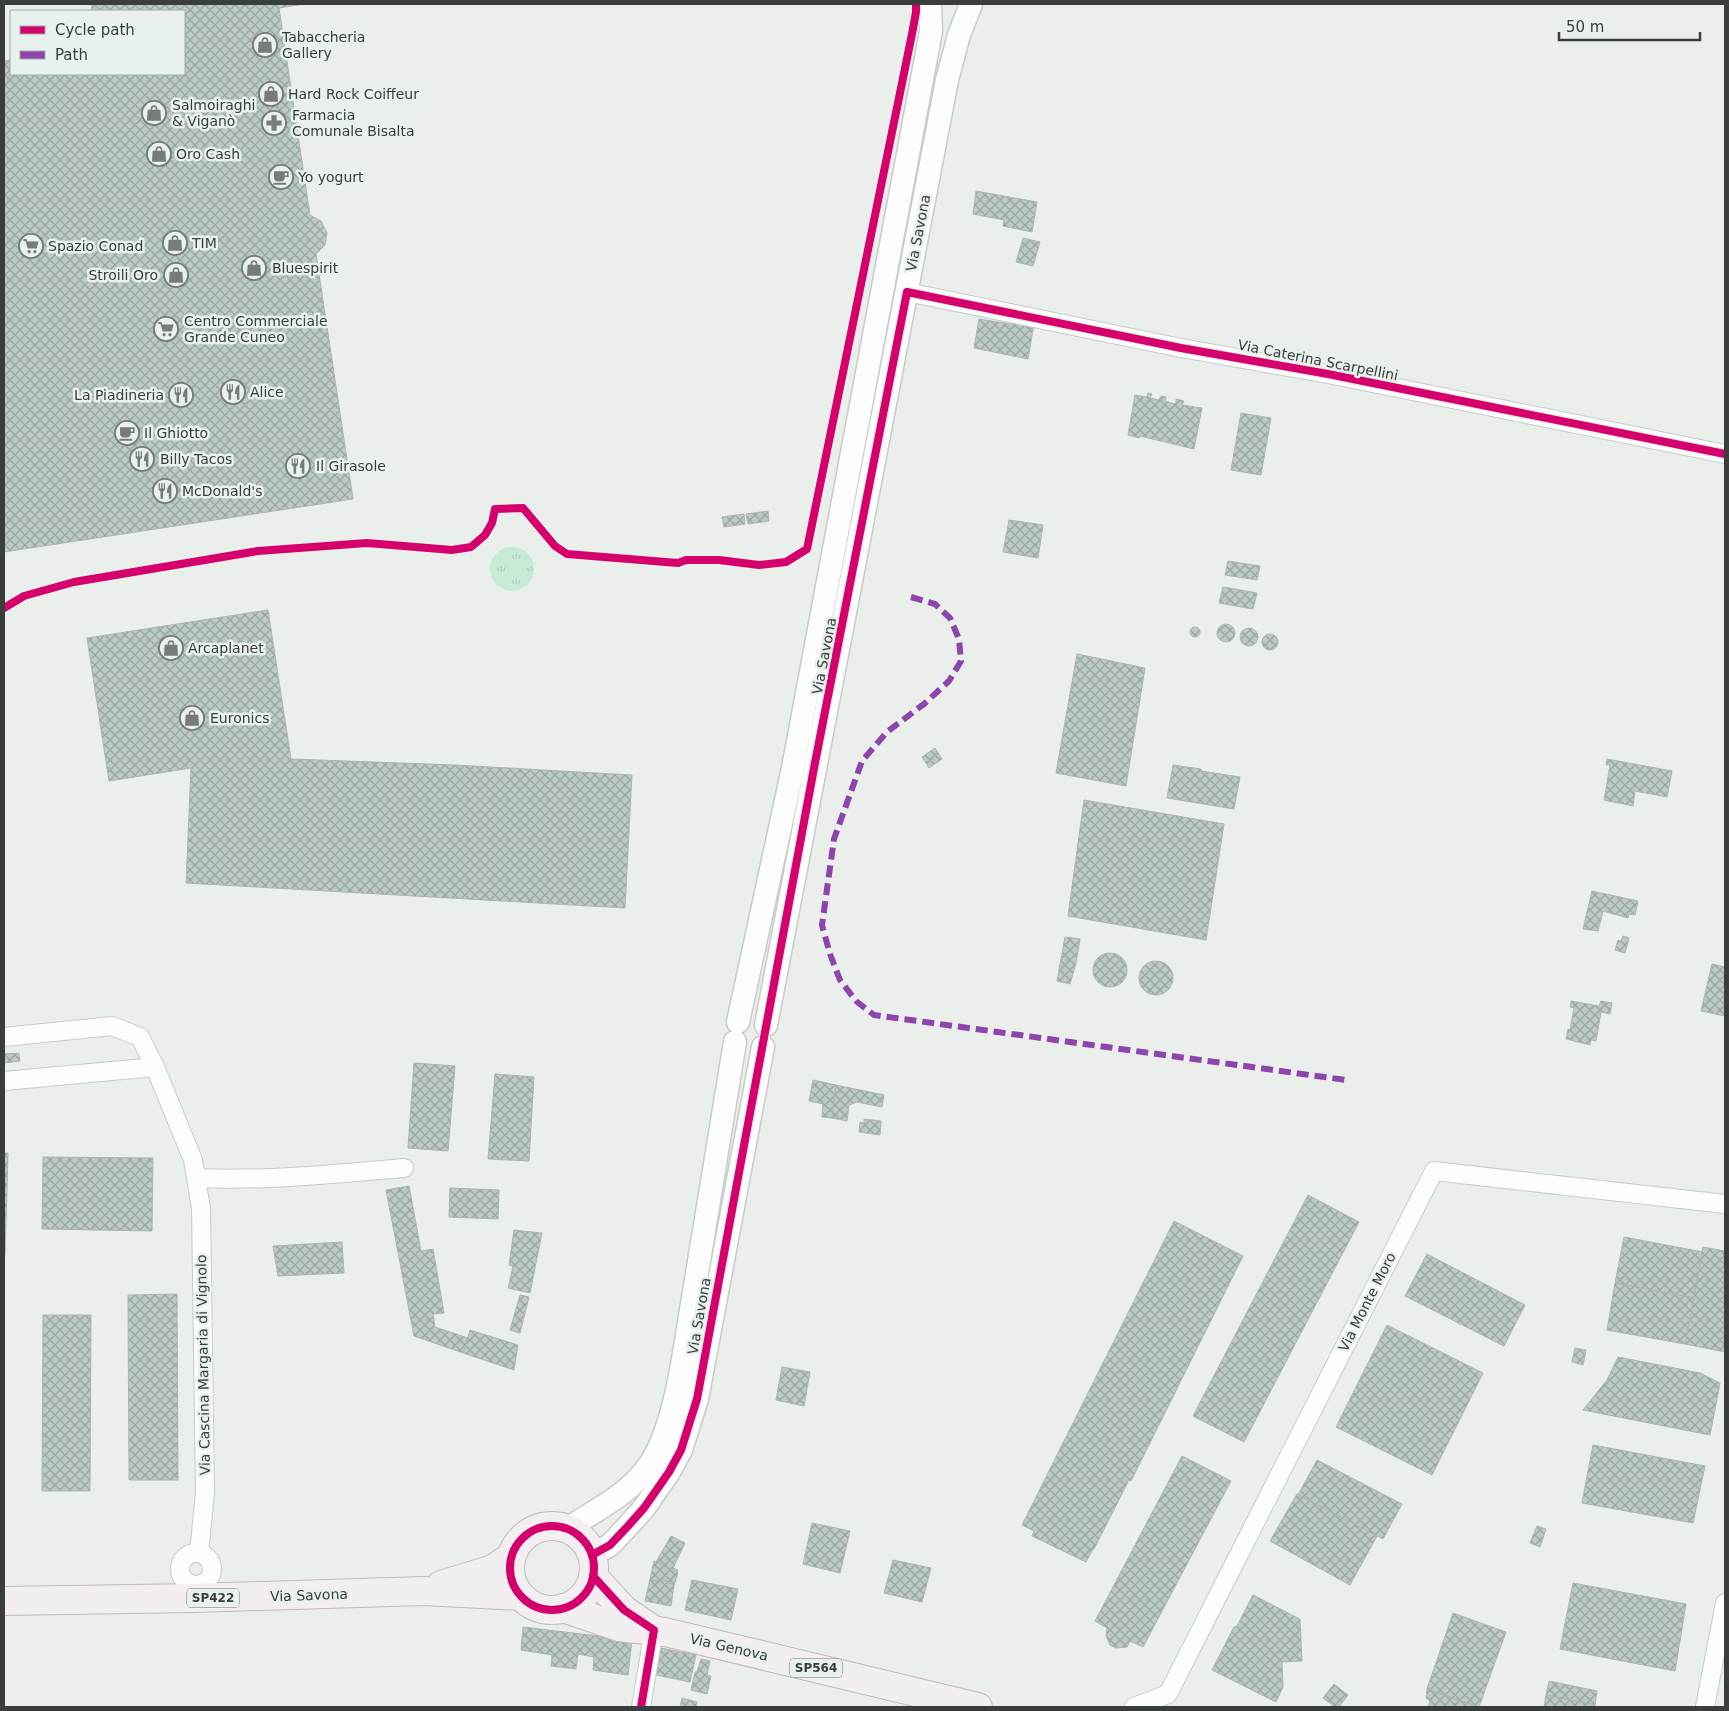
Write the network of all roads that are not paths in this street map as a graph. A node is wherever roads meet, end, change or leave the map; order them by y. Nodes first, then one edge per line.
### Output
1 (930, 4) edge
2 (971, 4) edge
3 (907, 292) junction
4 (1725, 454) edge
5 (4, 1037) edge
6 (155, 1067) junction
7 (4, 1081) edge
8 (404, 1168) dead end
9 (197, 1178) junction
10 (1725, 1204) edge
11 (567, 1529) junction
12 (511, 1558) junction
13 (592, 1565) junction
14 (194, 1591) junction
15 (423, 1591) junction
16 (520, 1596) junction
17 (4, 1601) edge
18 (1725, 1603) edge
19 (563, 1608) junction
20 (654, 1630) junction
21 (1173, 1701) edge
22 (1141, 1706) edge
23 (641, 1707) edge
24 (978, 1707) edge
25 (1705, 1707) edge

1 - 11 street, Via Savona
2 - 3 street, Via Savona
3 - 4 street, Via Caterina Scarpellini
3 - 13 street, Via Savona
5 - 6 street, Via Cascina Margaria di Vignolo
6 - 7 street
6 - 9 street, Via Cascina Margaria di Vignolo
8 - 9 street
9 - 14 street, Via Cascina Margaria di Vignolo
10 - 21 street, Via Monte Moro
11 - 12 main road, SP422
11 - 13 main road
12 - 15 main road, Via Savona / SP422
12 - 16 main road
13 - 19 main road
13 - 20 main road, Via Genova / SP564
14 - 15 main road, Via Savona / SP422
14 - 17 main road, Via Savona / SP422
15 - 16 main road, Via Savona / SP422
16 - 19 main road, SP422
18 - 25 street
19 - 20 main road, Via Genova / SP564
20 - 23 street
20 - 24 main road, Via Genova / SP564
21 - 22 street, Via Monte Moro

